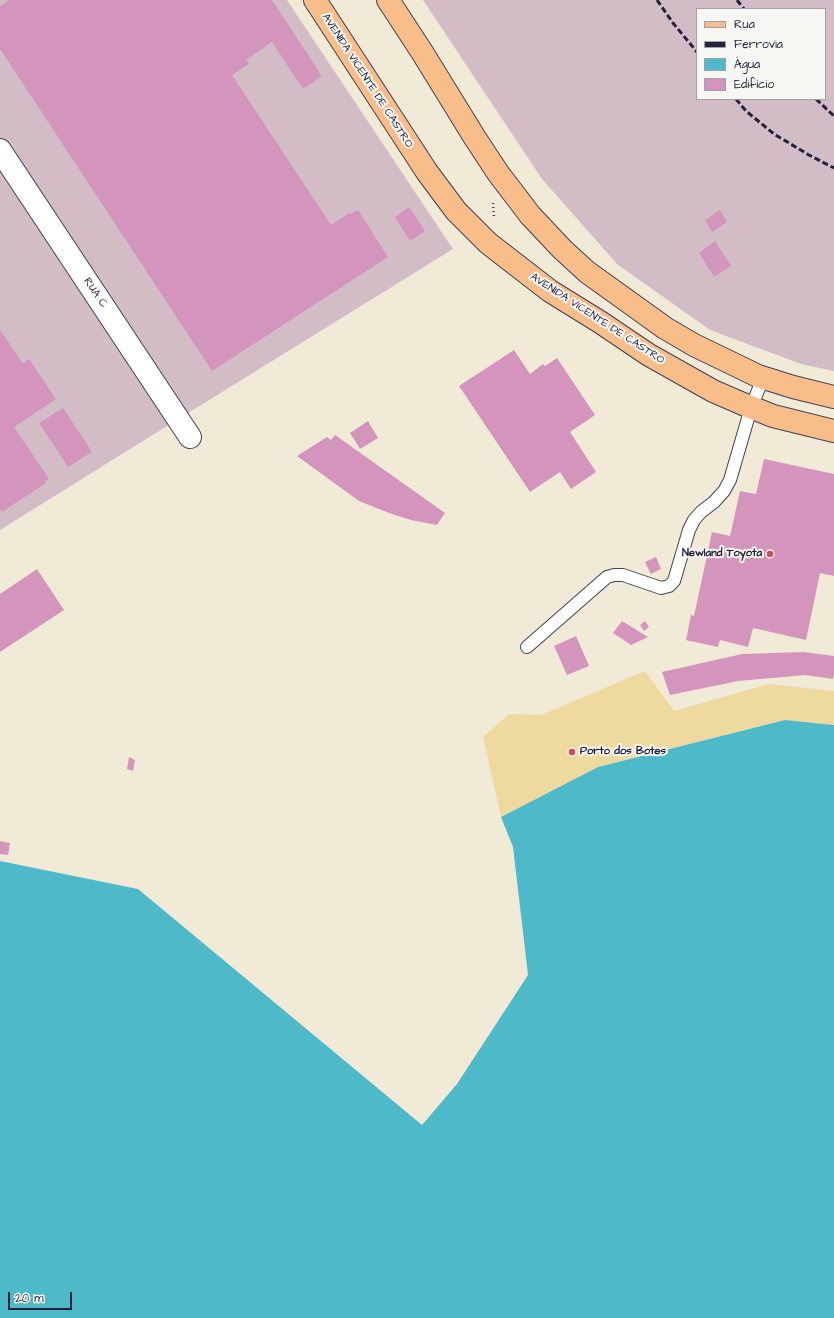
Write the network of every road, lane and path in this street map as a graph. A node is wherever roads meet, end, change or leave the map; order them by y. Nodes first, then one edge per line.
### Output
1 (315, 0) edge
2 (388, 0) edge
3 (0, 150) edge
4 (763, 378) junction
5 (834, 397) edge
6 (751, 408) junction
7 (834, 431) edge
8 (190, 437) dead end
9 (526, 647) dead end

1 - 6 main road, AVENIDA VICENTE DE CASTRO
2 - 4 main road
3 - 8 street, RUA C
4 - 5 main road
4 - 6 lane
6 - 7 main road, AVENIDA VICENTE DE CASTRO
6 - 9 lane

